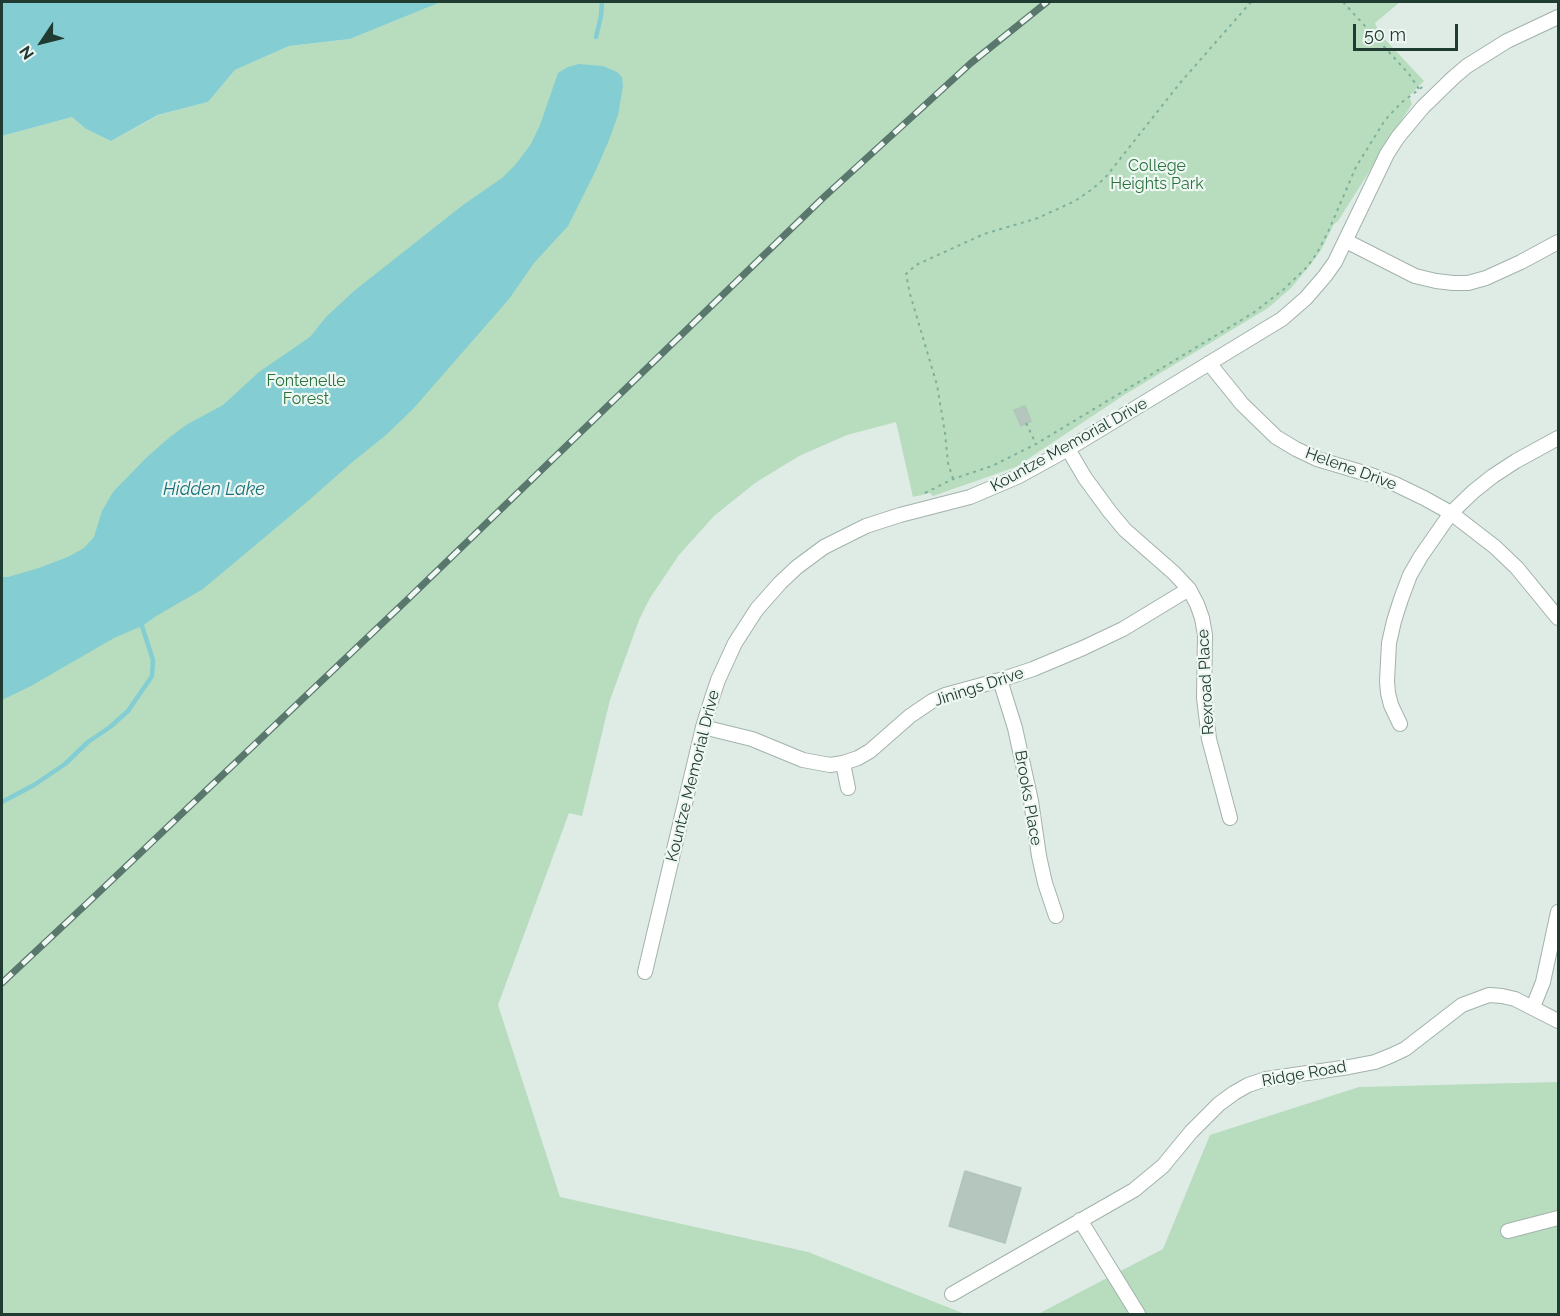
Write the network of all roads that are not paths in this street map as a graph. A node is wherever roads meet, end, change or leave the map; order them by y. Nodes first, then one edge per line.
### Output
1 (1558, 17) edge
2 (1346, 241) junction
3 (1558, 242) edge
4 (1209, 363) junction
5 (1558, 438) edge
6 (1068, 449) junction
7 (1451, 513) junction
8 (1189, 589) junction
9 (1558, 618) edge
10 (1000, 680) junction
11 (1400, 724) dead end
12 (703, 727) junction
13 (843, 764) junction
14 (848, 788) dead end
15 (1230, 818) dead end
16 (1558, 912) edge
17 (1056, 916) dead end
18 (645, 972) dead end
19 (1533, 1006) junction
20 (1558, 1021) edge
21 (1558, 1218) edge
22 (1080, 1220) junction
23 (1508, 1231) dead end
24 (952, 1294) dead end
25 (1138, 1314) edge

1 - 2 street, Kountze Memorial Drive
2 - 3 street
2 - 4 street, Kountze Memorial Drive
4 - 6 street, Kountze Memorial Drive
4 - 7 street, Helene Drive
5 - 7 street
6 - 8 street, Rexroad Place
6 - 12 street, Kountze Memorial Drive
7 - 9 street, Helene Drive
7 - 11 street
8 - 10 street, Jinings Drive
8 - 15 street, Rexroad Place
10 - 13 street, Jinings Drive
10 - 17 street, Brooks Place
12 - 13 street, Jinings Drive
12 - 18 street, Kountze Memorial Drive
13 - 14 street
16 - 19 street
19 - 20 street, Ridge Road
19 - 22 street, Ridge Road
21 - 23 street
22 - 24 street, Ridge Road
22 - 25 street

